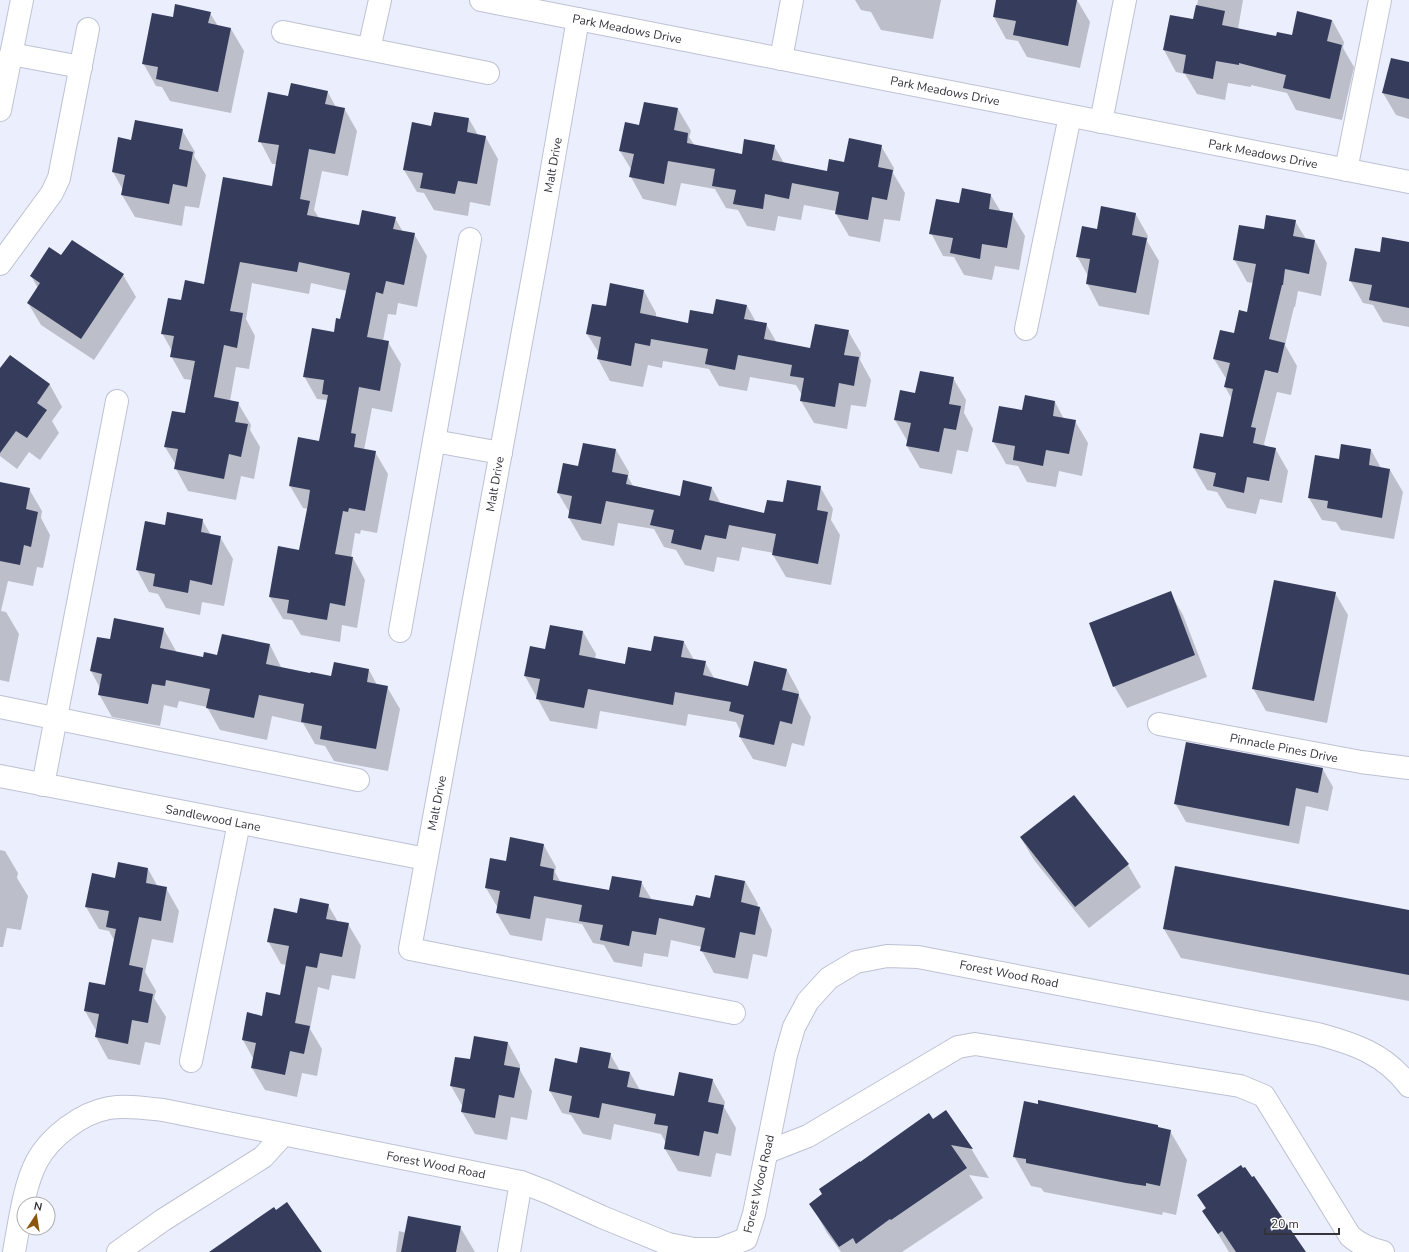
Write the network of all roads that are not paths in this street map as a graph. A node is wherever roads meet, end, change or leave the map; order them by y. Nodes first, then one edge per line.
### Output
1 (22, 0) edge
2 (380, 0) edge
3 (483, 0) edge
4 (792, 0) edge
5 (1125, 0) edge
6 (1380, 0) edge
7 (578, 19) junction
8 (88, 29) dead end
9 (283, 32) dead end
10 (369, 49) junction
11 (12, 54) junction
12 (781, 59) junction
13 (81, 67) junction
14 (488, 73) dead end
15 (0, 110) edge
16 (1070, 116) junction
17 (1101, 122) junction
18 (1346, 170) junction
19 (1409, 182) edge
20 (470, 239) dead end
21 (0, 264) edge
22 (1026, 329) dead end
23 (117, 401) dead end
24 (434, 441) junction
25 (501, 453) junction
26 (400, 631) dead end
27 (0, 707) edge
28 (56, 719) junction
29 (1159, 724) dead end
30 (1409, 768) edge
31 (0, 776) edge
32 (358, 780) dead end
33 (43, 785) junction
34 (239, 823) junction
35 (426, 859) junction
36 (734, 1013) dead end
37 (191, 1061) dead end
38 (1409, 1086) edge
39 (283, 1135) junction
40 (766, 1152) junction
41 (520, 1182) junction
42 (746, 1246) edge
43 (14, 1252) edge
44 (118, 1252) edge
45 (508, 1252) edge
46 (1383, 1252) edge

1 - 11 street
2 - 10 street
3 - 7 street, Park Meadows Drive
4 - 12 street
5 - 17 street
6 - 18 street
7 - 12 street, Park Meadows Drive
7 - 25 street, Malt Drive
8 - 13 street
9 - 10 street
10 - 14 street
11 - 13 street
11 - 15 street
12 - 16 street, Park Meadows Drive
13 - 21 street
16 - 17 street, Park Meadows Drive
16 - 22 street
17 - 18 street, Park Meadows Drive
18 - 19 street, Park Meadows Drive
20 - 24 street
23 - 28 street
24 - 25 street
24 - 26 street
25 - 35 street, Malt Drive
27 - 28 street
28 - 32 street
28 - 33 street
29 - 30 street, Pinnacle Pines Drive
31 - 33 street, Sandlewood Lane
33 - 34 street, Sandlewood Lane
34 - 35 street, Sandlewood Lane
34 - 37 street
35 - 36 street, Malt Drive
38 - 40 street, Forest Wood Road
39 - 41 street, Forest Wood Road
39 - 43 street, Forest Wood Road
39 - 44 street
40 - 42 street, Forest Wood Road
40 - 46 street
41 - 42 street, Forest Wood Road
41 - 45 street

